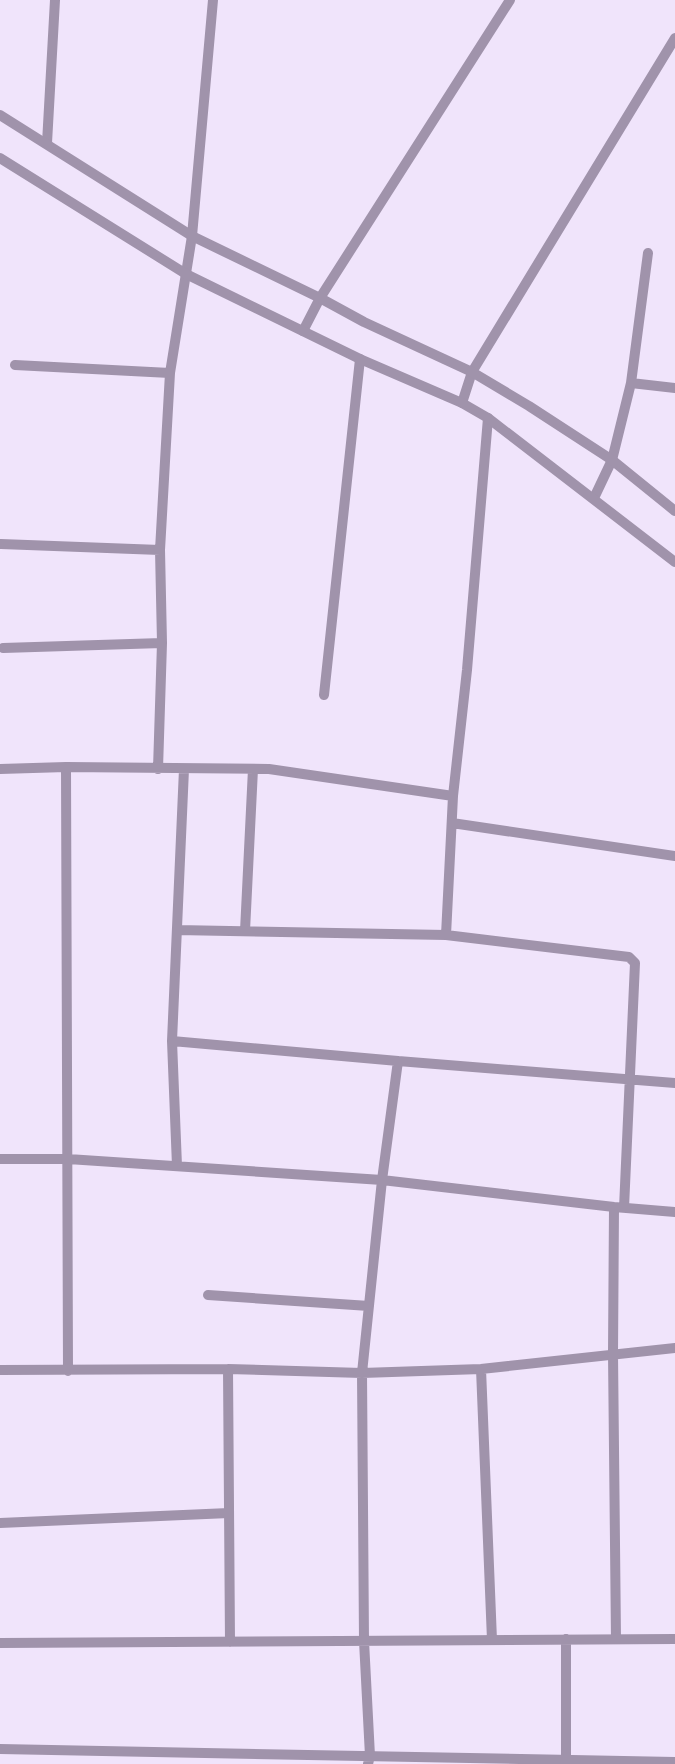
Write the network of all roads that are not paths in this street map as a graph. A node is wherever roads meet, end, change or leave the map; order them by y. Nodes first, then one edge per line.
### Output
1 (55, 0) edge
2 (213, 0) edge
3 (510, 0) edge
4 (675, 38) edge
5 (0, 115) edge
6 (47, 143) junction
7 (0, 158) edge
8 (192, 236) junction
9 (648, 253) dead end
10 (186, 274) junction
11 (320, 298) junction
12 (303, 331) junction
13 (360, 359) junction
14 (15, 365) dead end
15 (472, 372) junction
16 (170, 373) junction
17 (631, 383) junction
18 (675, 388) edge
19 (462, 403) junction
20 (488, 418) junction
21 (612, 460) junction
22 (594, 498) junction
23 (675, 511) edge
24 (1, 544) edge
25 (160, 550) junction
26 (675, 562) edge
27 (162, 643) junction
28 (3, 648) dead end
29 (324, 695) dead end
30 (66, 767) junction
31 (0, 769) edge
32 (158, 769) junction
33 (184, 769) junction
34 (253, 769) junction
35 (453, 796) junction
36 (452, 823) junction
37 (675, 856) edge
38 (177, 930) junction
39 (245, 931) junction
40 (446, 935) junction
41 (172, 1041) junction
42 (398, 1061) junction
43 (631, 1079) junction
44 (675, 1083) edge
45 (0, 1159) edge
46 (68, 1159) junction
47 (177, 1166) junction
48 (382, 1180) junction
49 (614, 1207) junction
50 (624, 1208) junction
51 (675, 1212) edge
52 (208, 1295) dead end
53 (369, 1306) junction
54 (675, 1348) edge
55 (613, 1354) junction
56 (228, 1369) junction
57 (481, 1369) junction
58 (0, 1370) edge
59 (68, 1371) junction
60 (362, 1373) junction
61 (229, 1513) junction
62 (0, 1523) edge
63 (675, 1638) edge
64 (566, 1639) junction
65 (616, 1639) junction
66 (492, 1640) junction
67 (364, 1641) junction
68 (230, 1642) junction
69 (0, 1643) edge
70 (0, 1750) edge
71 (369, 1760) edge
72 (566, 1760) junction
73 (675, 1762) edge

1 - 6 street
2 - 8 street
3 - 11 street
4 - 15 street
5 - 6 street
6 - 8 street
7 - 10 street
8 - 10 street
8 - 11 street
9 - 17 street
10 - 12 street
10 - 16 street
11 - 12 street
11 - 15 street
12 - 13 street
13 - 19 street
13 - 29 street
14 - 16 street
15 - 19 street
15 - 21 street
16 - 25 street
17 - 18 street
17 - 21 street
19 - 20 street
20 - 22 street
20 - 35 street
21 - 22 street
21 - 23 street
22 - 26 street
24 - 25 street
25 - 27 street
27 - 28 street
27 - 32 street
30 - 31 street
30 - 32 street
30 - 46 street
32 - 33 street
33 - 34 street
33 - 38 street
34 - 35 street
34 - 39 street
35 - 36 street
36 - 37 street
36 - 40 street
38 - 39 street
38 - 41 street
39 - 40 street
40 - 43 street
41 - 42 street
41 - 47 street
42 - 43 street
42 - 48 street
43 - 44 street
43 - 50 street
45 - 46 street
46 - 47 street
46 - 59 street
47 - 48 street
48 - 49 street
48 - 53 street
49 - 50 street
49 - 55 street
50 - 51 street
52 - 53 street
53 - 60 street
54 - 55 street
55 - 57 street
55 - 65 street
56 - 59 street
56 - 60 street
56 - 61 street
57 - 60 street
57 - 66 street
58 - 59 street
60 - 67 street
61 - 62 street
61 - 68 street
63 - 65 street
64 - 65 street
64 - 66 street
64 - 72 street
66 - 67 street
67 - 68 street
67 - 71 street
68 - 69 street
70 - 71 street
71 - 72 street
72 - 73 street

